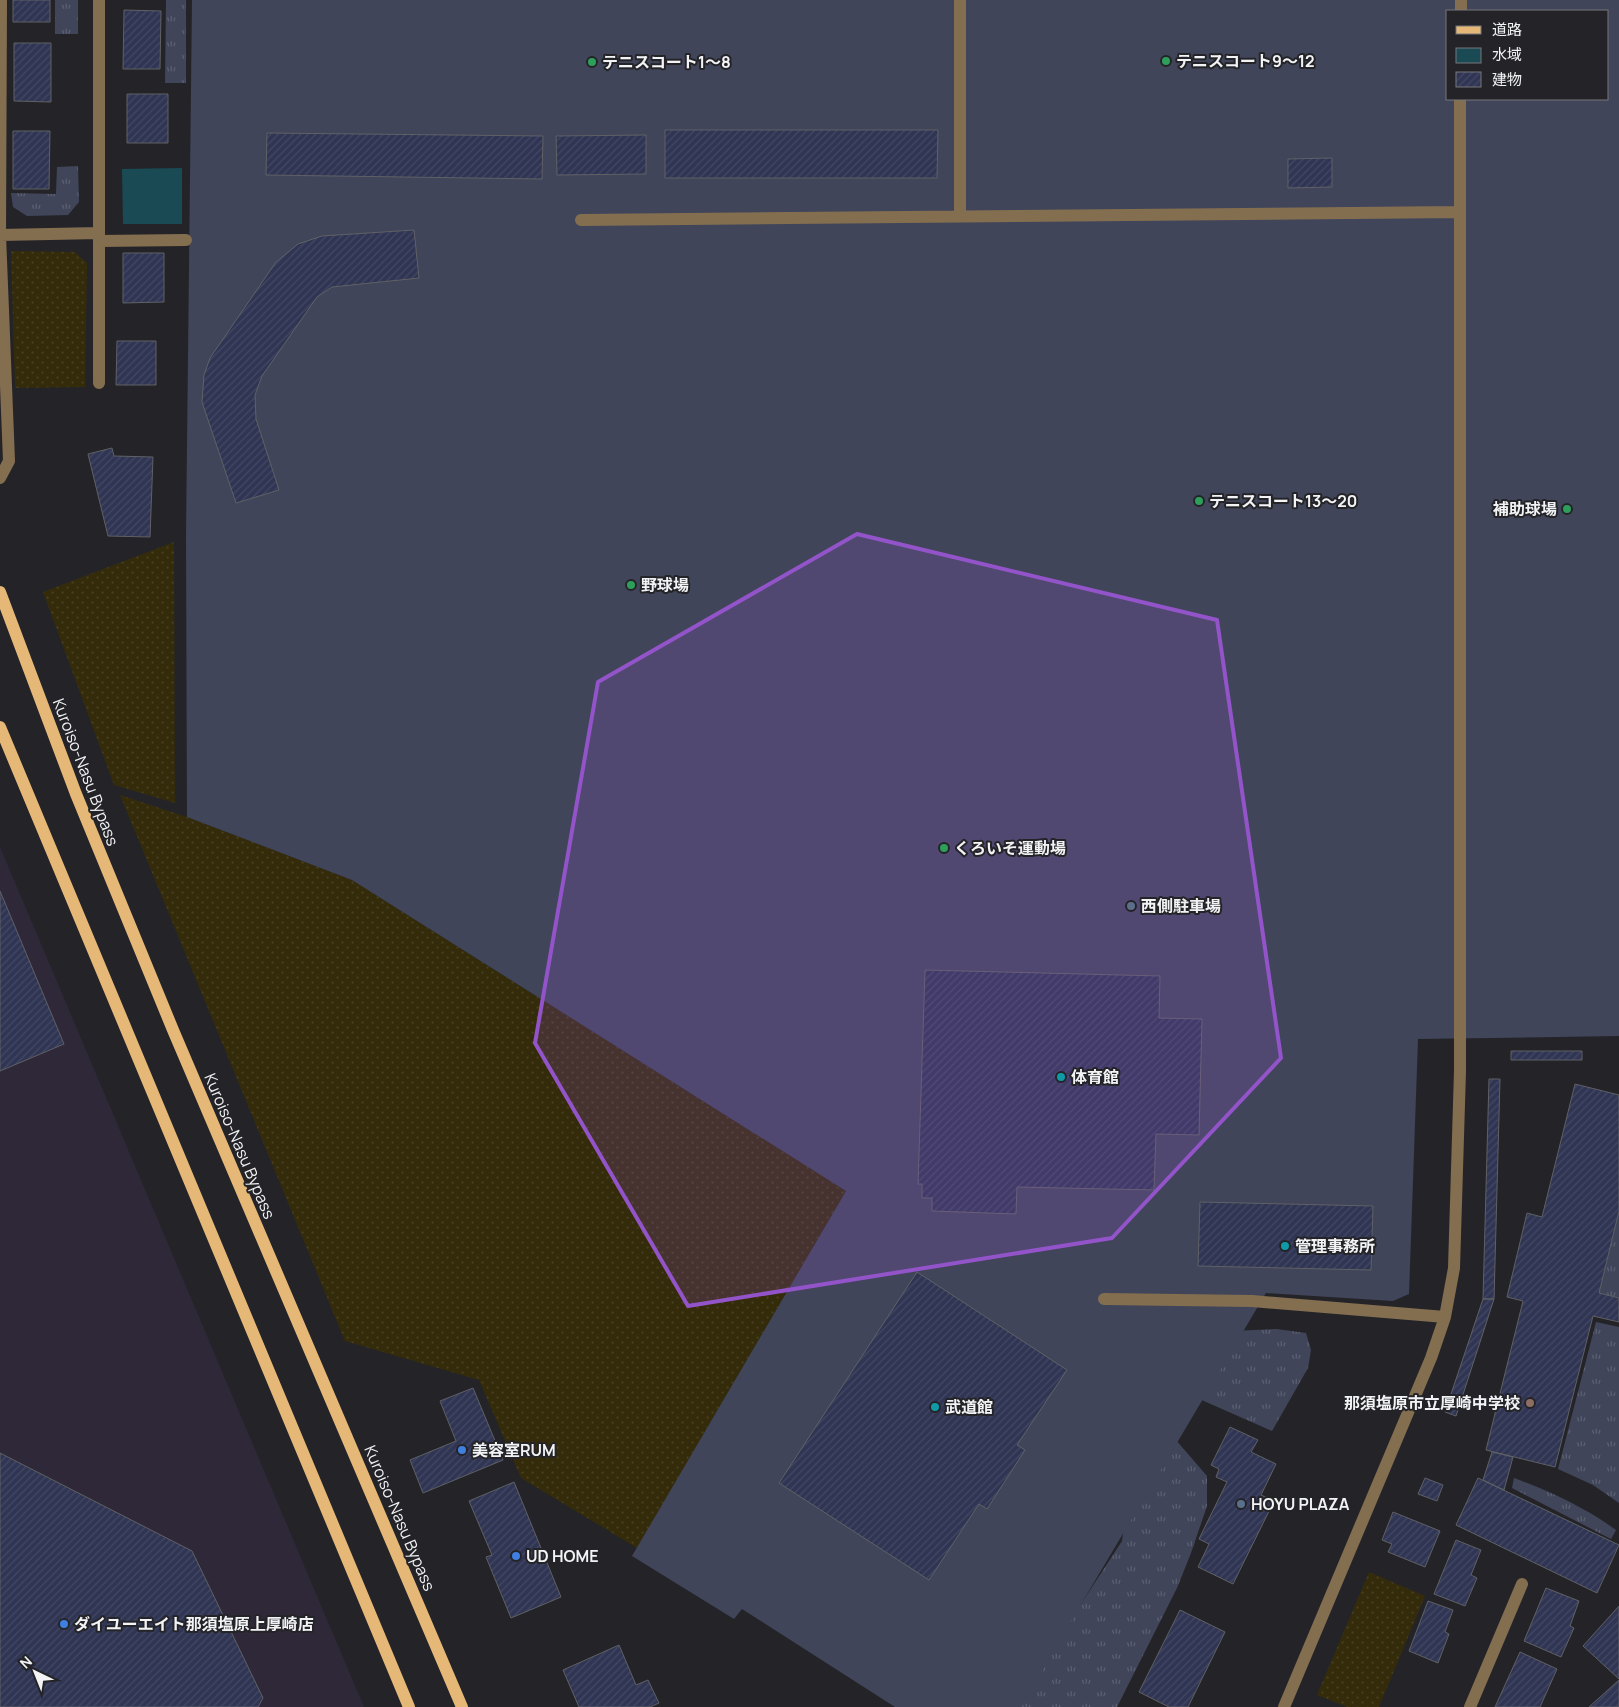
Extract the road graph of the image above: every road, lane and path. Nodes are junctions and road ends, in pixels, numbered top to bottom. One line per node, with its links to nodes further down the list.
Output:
1 (1, 0): 8 (street)
2 (100, 0): 9 (street)
3 (960, 0): 6 (street)
4 (1460, 100): 5 (street)
5 (1459, 212): 6 (street); 16 (street)
6 (960, 216): 7 (street)
7 (581, 220)
8 (0, 235): 9 (street); 12 (street)
9 (99, 237): 10 (street); 11 (street)
10 (186, 240)
11 (99, 383)
12 (0, 478)
13 (0, 592): 19 (main road, Kuroiso-Nasu Bypass)
14 (0, 727): 18 (main road)
15 (1104, 1299): 16 (street)
16 (1445, 1317): 20 (street)
17 (1522, 1584): 21 (street)
18 (409, 1707)
19 (462, 1707)
20 (1284, 1707)
21 (1470, 1707)

